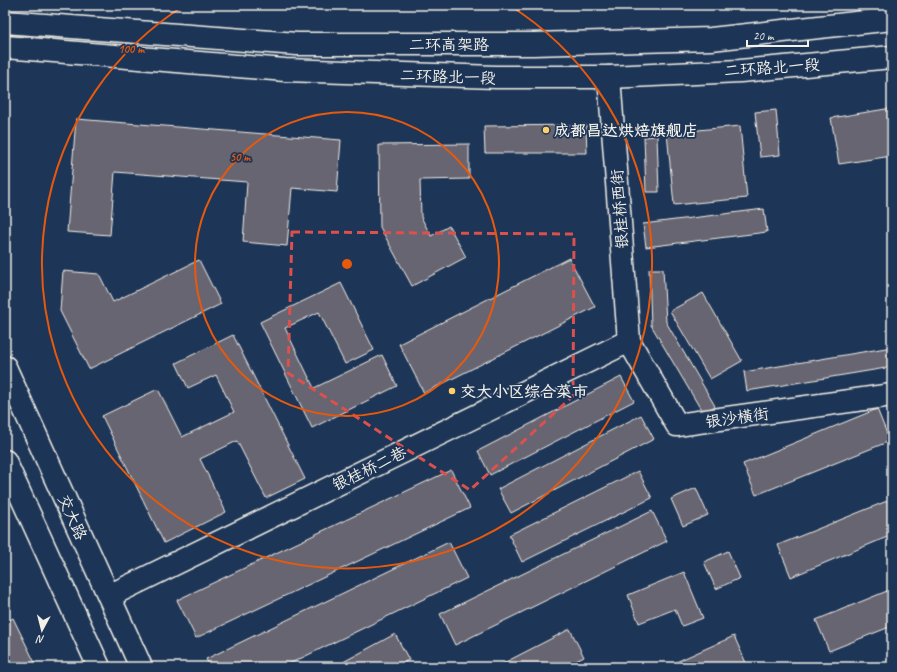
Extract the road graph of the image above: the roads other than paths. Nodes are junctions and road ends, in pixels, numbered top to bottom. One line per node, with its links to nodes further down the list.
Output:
1 (892, 19): 2 (main road, 二环高架路, bridge)
2 (5, 22)
3 (5, 47): 5 (main road, 二环路北一段)
4 (892, 57): 5 (main road, 二环路北一段)
5 (609, 77): 6 (main road, 银桂桥西街)
6 (629, 341): 8 (main road, 银沙横街); 10 (main road, 银桂桥二巷)
7 (5, 367): 10 (main road, 交大路)
8 (892, 395)
9 (5, 461): 11 (main road)
10 (109, 596): 12 (main road, 交大路)
11 (99, 667)
12 (141, 667)

